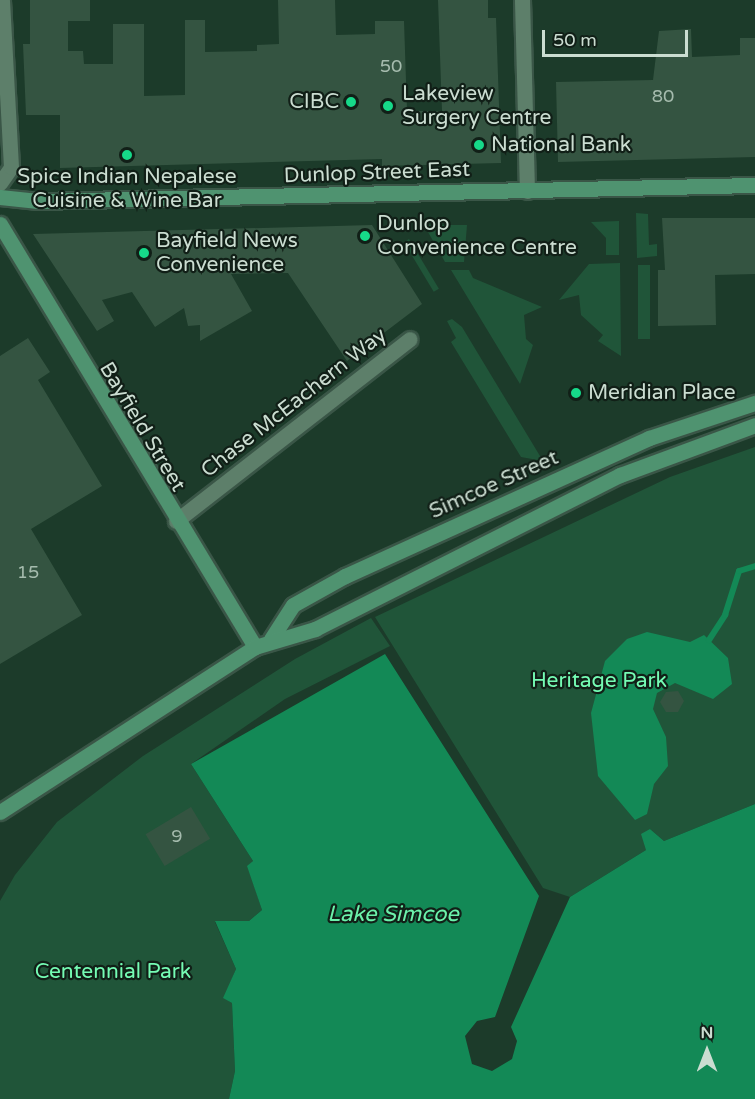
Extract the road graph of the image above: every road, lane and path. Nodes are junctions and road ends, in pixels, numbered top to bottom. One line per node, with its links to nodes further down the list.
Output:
1 (2, 0): 3 (street)
2 (522, 0): 5 (street)
3 (0, 183)
4 (755, 185): 5 (main road, Dunlop Street East)
5 (527, 190): 6 (main road, Dunlop Street East)
6 (0, 197)
7 (0, 224): 11 (main road, Bayfield Street)
8 (410, 339): 11 (street, Chase McEachern Way)
9 (755, 403): 12 (main road, Simcoe Street)
10 (755, 425): 12 (main road, Simcoe Street)
11 (176, 522): 13 (main road, Bayfield Street)
12 (271, 639): 13 (main road, Simcoe Street)
13 (255, 647): 14 (main road, Simcoe Street)
14 (1, 810)

